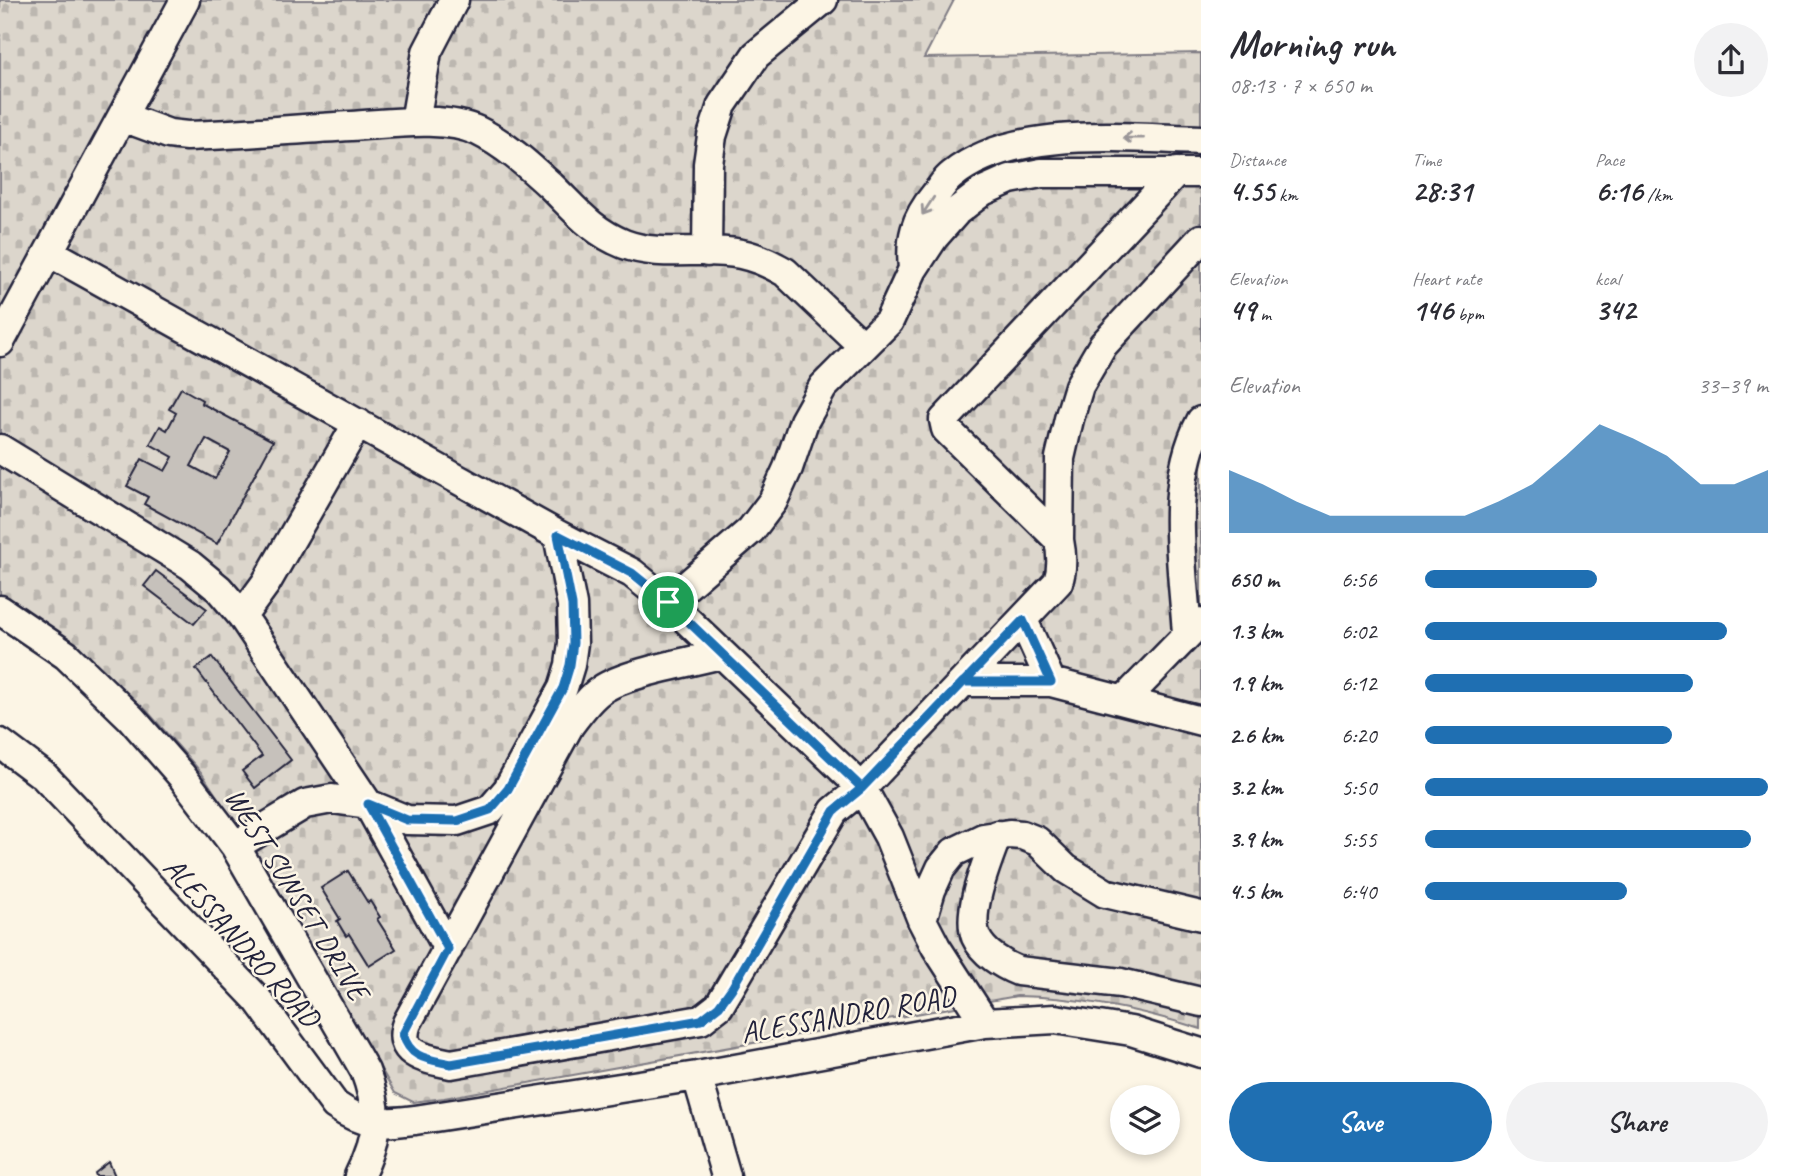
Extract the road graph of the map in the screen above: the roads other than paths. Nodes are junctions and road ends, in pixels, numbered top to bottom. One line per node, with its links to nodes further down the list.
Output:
1 (185, 0): 4 (street)
2 (454, 0): 5 (street)
3 (823, 0): 10 (street)
4 (123, 117): 5 (street); 9 (street)
5 (415, 122): 10 (street)
6 (1201, 140): 11 (street, one-way to 11)
7 (1189, 172): 11 (street); 18 (street)
8 (1201, 239): 18 (street)
9 (49, 252): 12 (street); 15 (street)
10 (707, 252): 13 (street)
11 (913, 269): 13 (street)
12 (0, 342)
13 (863, 346): 19 (street)
14 (1201, 421): 23 (street)
15 (358, 424): 17 (street); 21 (street)
16 (0, 449): 21 (street)
17 (558, 535): 19 (street); 31 (street)
18 (1059, 540): 22 (street)
19 (668, 602): 24 (street)
20 (0, 610): 33 (street, WEST SUNSET DRIVE)
21 (242, 616): 31 (street)
22 (1023, 620): 25 (street); 26 (street)
23 (1194, 628): 27 (street)
24 (721, 654): 30 (street); 36 (street)
25 (963, 682): 26 (street); 30 (street)
26 (1051, 682): 27 (street)
27 (1125, 699): 28 (street)
28 (1201, 721)
29 (0, 743): 41 (street, ALESSANDRO ROAD)
30 (862, 788): 35 (street); 36 (street)
31 (368, 804): 33 (street); 36 (street)
32 (997, 835): 34 (street); 35 (street); 37 (street)
33 (235, 846): 41 (street, WEST SUNSET DRIVE)
34 (1201, 916)
35 (922, 920): 38 (street)
36 (448, 949)
37 (1201, 1002)
38 (985, 1023): 39 (street, ALESSANDRO ROAD); 40 (street, ALESSANDRO ROAD)
39 (1201, 1053)
40 (697, 1076): 41 (street, ALESSANDRO ROAD); 43 (street)
41 (376, 1124): 42 (street, WEST SUNSET DRIVE)
42 (359, 1176)
43 (726, 1176)

